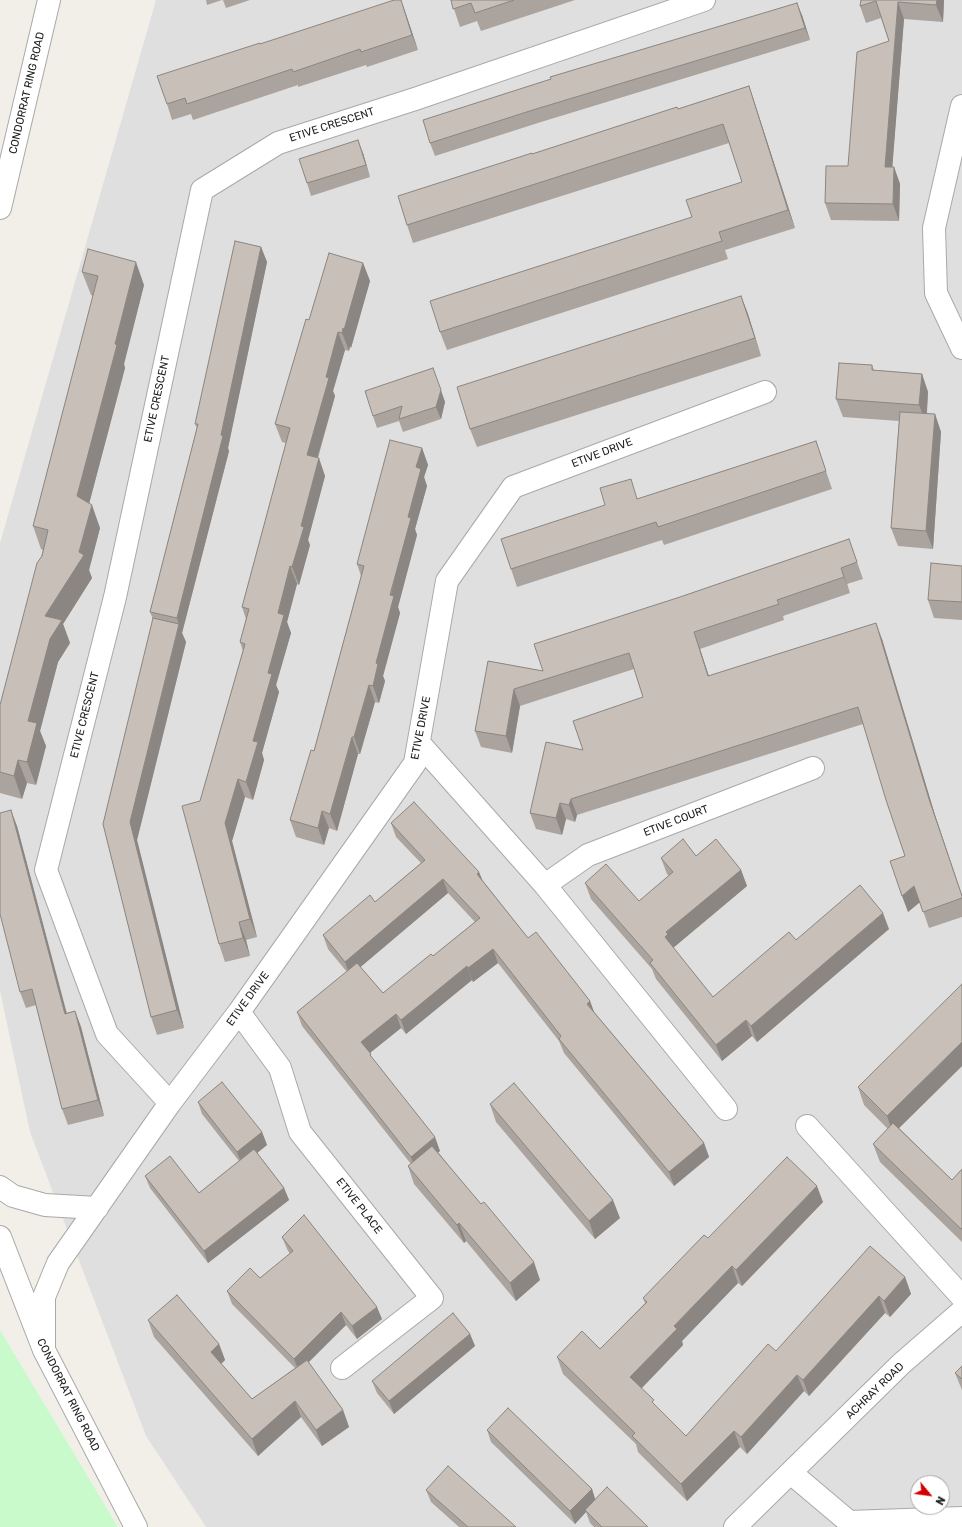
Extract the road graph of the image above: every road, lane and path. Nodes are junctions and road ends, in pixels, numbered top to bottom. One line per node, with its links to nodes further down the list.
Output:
1 (49, 0): 4 (street, CONDORRAT RING ROAD)
2 (704, 0): 11 (street, ETIVE CRESCENT)
3 (962, 106): 5 (street)
4 (0, 208)
5 (962, 348)
6 (766, 392): 7 (street, ETIVE DRIVE)
7 (419, 743): 9 (street); 10 (street, ETIVE DRIVE)
8 (813, 768): 9 (street, ETIVE COURT)
9 (545, 885): 12 (street)
10 (239, 1012): 11 (street, ETIVE DRIVE); 20 (street, ETIVE PLACE)
11 (170, 1103): 15 (street, ETIVE DRIVE)
12 (726, 1109)
13 (807, 1126): 17 (street)
14 (0, 1186): 15 (street)
15 (97, 1208): 19 (street, ETIVE DRIVE)
16 (0, 1237): 19 (street, CONDORRAT RING ROAD)
17 (962, 1297)
18 (962, 1311): 21 (street, ACHRAY ROAD)
19 (44, 1350): 23 (street, CONDORRAT RING ROAD)
20 (342, 1368)
21 (791, 1473): 22 (street); 24 (street, ACHRAY ROAD)
22 (962, 1518)
23 (136, 1527)
24 (735, 1527)

